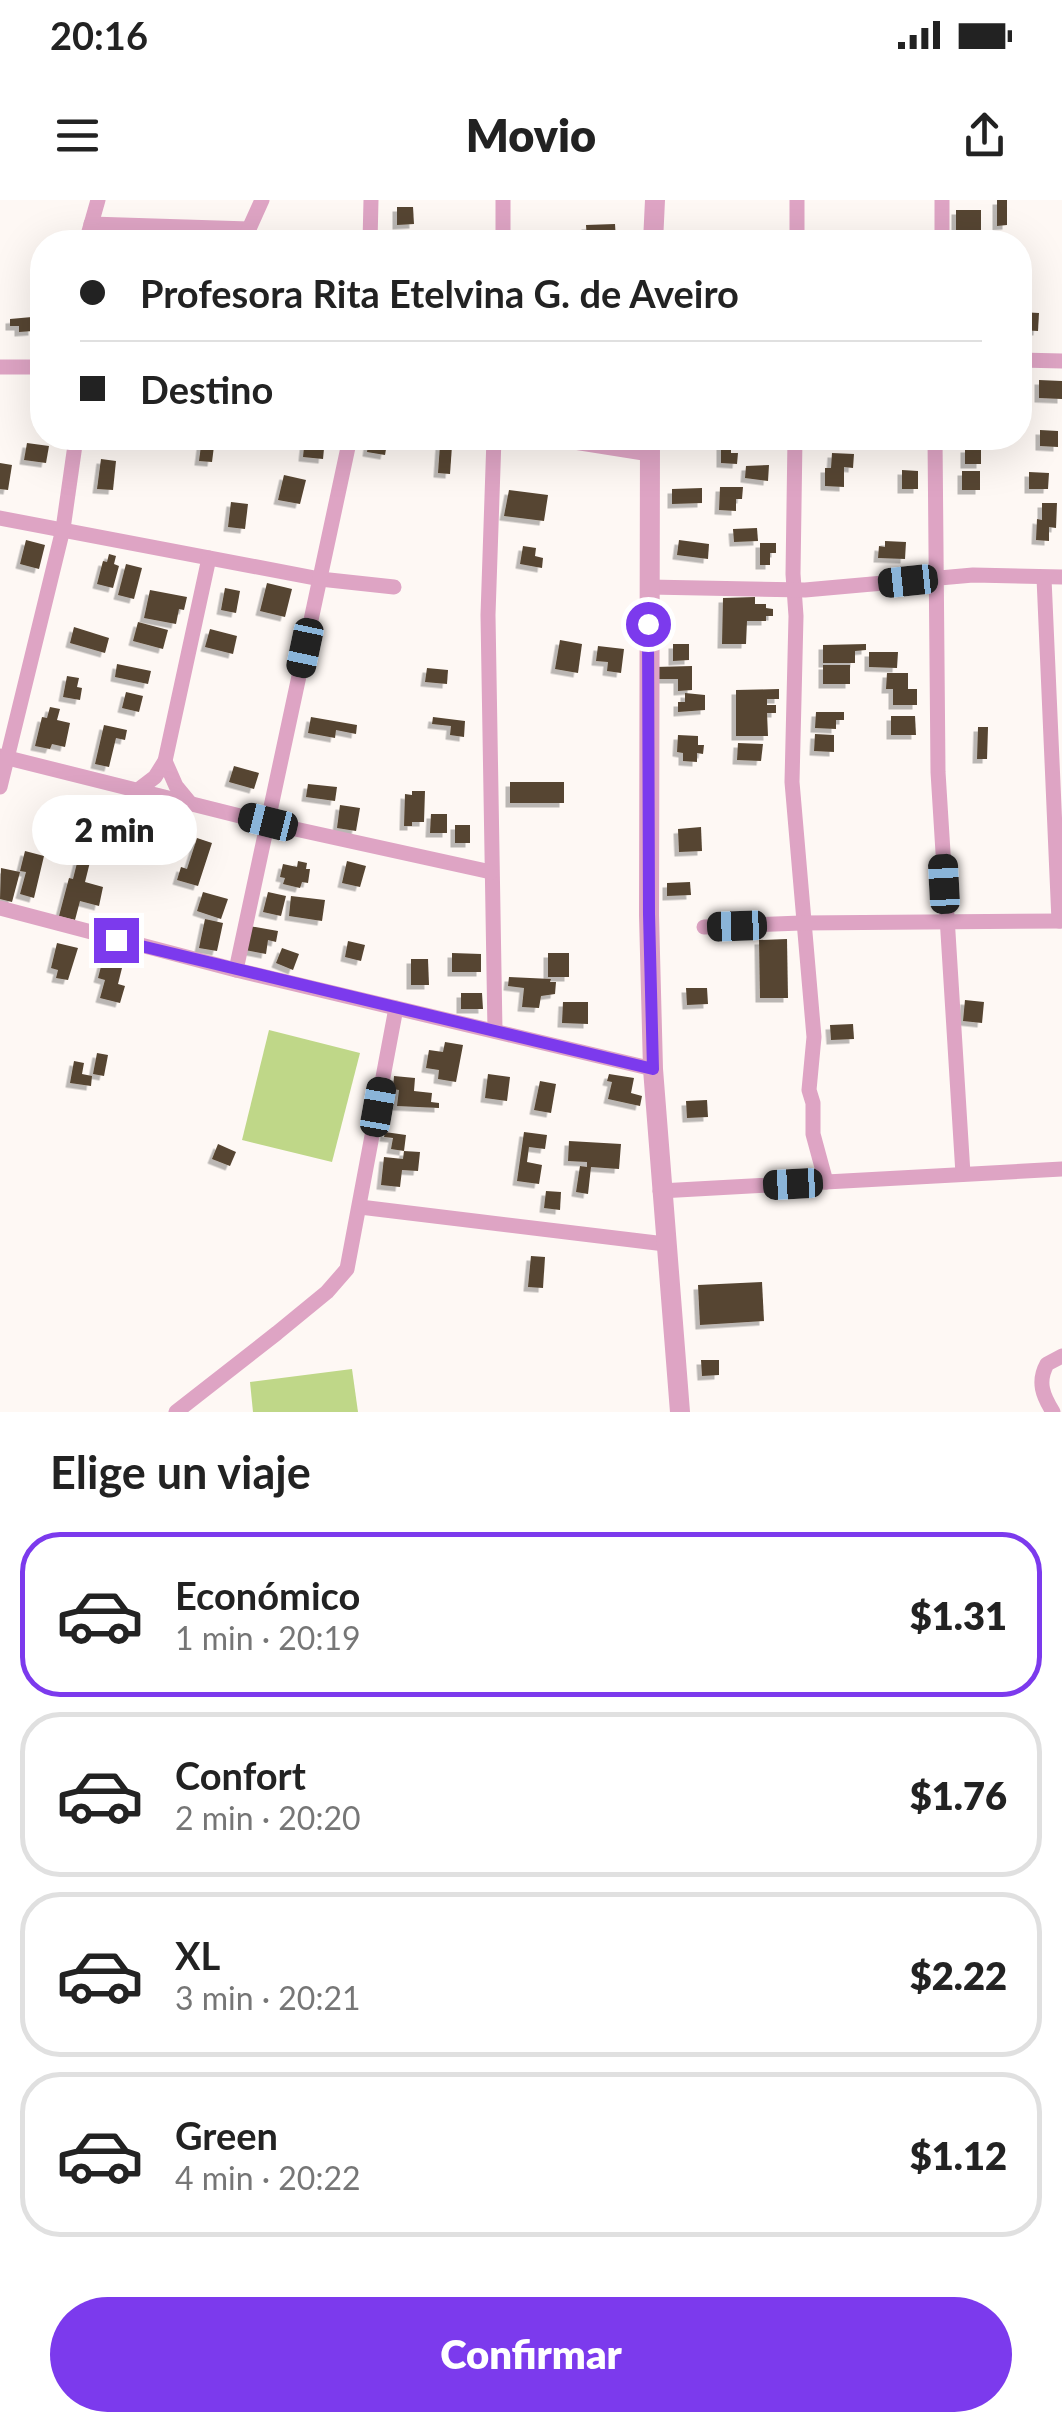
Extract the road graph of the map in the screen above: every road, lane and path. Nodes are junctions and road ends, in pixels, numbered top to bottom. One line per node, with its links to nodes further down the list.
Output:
1 (98, 200): 8 (street)
2 (262, 200): 11 (street)
3 (371, 200): 12 (street)
4 (503, 200): 13 (street)
5 (655, 200): 14 (street)
6 (797, 200): 15 (street)
7 (942, 200): 16 (street)
8 (91, 224): 9 (street); 10 (street)
9 (89, 230)
10 (168, 230)
11 (249, 230)
12 (370, 230)
13 (503, 230)
14 (654, 230)
15 (797, 230)
16 (942, 230)
17 (1032, 360): 18 (street)
18 (1062, 361)
19 (0, 367): 20 (street)
20 (30, 367)
21 (74, 450): 28 (street)
22 (347, 450): 31 (street)
23 (494, 450): 43 (street)
24 (650, 450): 35 (street)
25 (795, 450): 36 (street)
26 (935, 450): 32 (street)
27 (0, 518): 28 (street)
28 (62, 528): 29 (street); 37 (street)
29 (209, 558): 31 (street); 38 (street)
30 (1062, 577): 33 (street)
31 (320, 578): 34 (street); 42 (street)
32 (938, 578): 33 (street); 36 (street); 46 (street)
33 (1044, 578): 45 (street)
34 (394, 587)
35 (648, 587): 36 (street); 52 (street)
36 (794, 588): 47 (street)
37 (3, 757): 39 (street); 40 (street)
38 (165, 762): 40 (street); 41 (street)
39 (0, 787)
40 (138, 790): 41 (street)
41 (190, 803): 42 (street)
42 (268, 822): 43 (street); 49 (street)
43 (490, 872): 51 (street)
44 (0, 908): 49 (street)
45 (1060, 921): 46 (street)
46 (946, 922): 47 (street); 54 (street)
47 (802, 923): 48 (street); 55 (street)
48 (704, 927)
49 (236, 970): 50 (street)
50 (396, 1008): 51 (street); 57 (street)
51 (495, 1031): 52 (street)
52 (653, 1069): 56 (street)
53 (1062, 1169): 54 (street)
54 (963, 1174): 55 (street)
55 (826, 1182): 56 (street)
56 (660, 1191): 58 (street)
57 (360, 1207): 58 (street); 60 (street)
58 (664, 1244): 61 (street)
59 (1062, 1356): 62 (street)
60 (176, 1412)
61 (680, 1412)
62 (1053, 1412)

